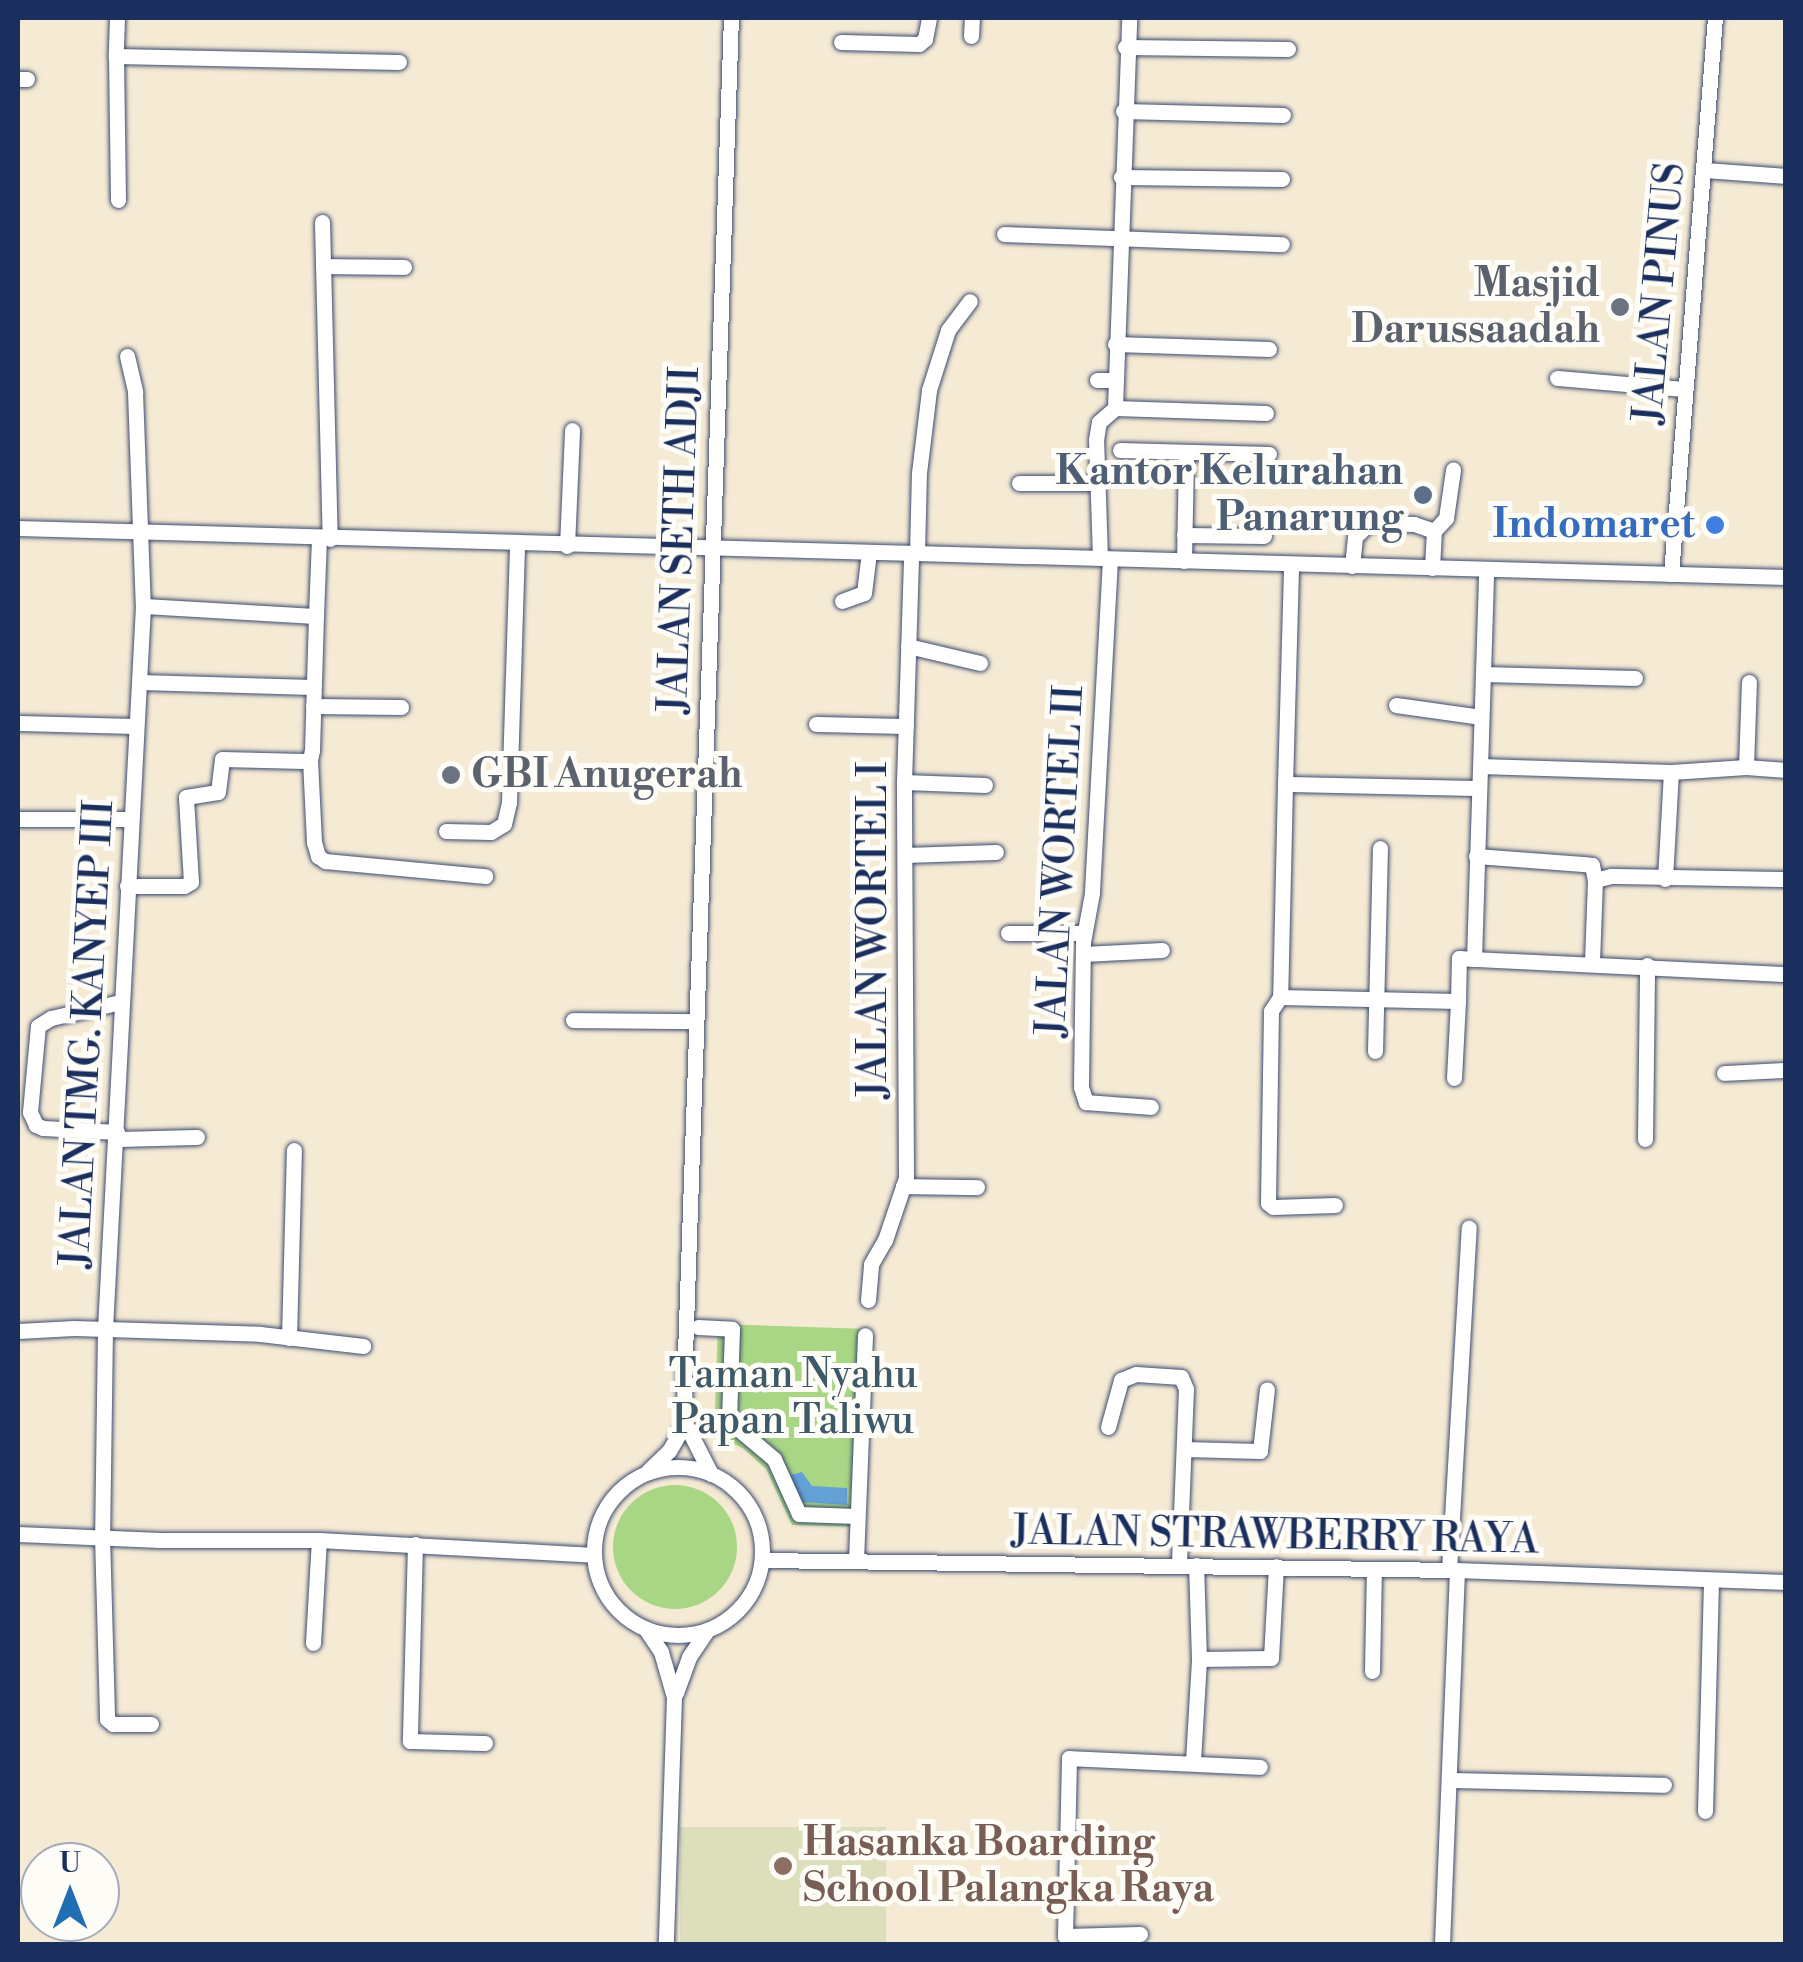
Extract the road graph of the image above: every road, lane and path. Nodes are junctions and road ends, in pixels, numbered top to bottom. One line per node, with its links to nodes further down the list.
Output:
1 (117, 18): 11 (street)
2 (730, 18): 51 (street, JALAN SETH ADJI)
3 (929, 18): 8 (street)
4 (972, 18): 7 (street)
5 (1128, 18): 9 (street, JALAN WORTEL II)
6 (1715, 18): 15 (street, JALAN PINUS)
7 (971, 36)
8 (841, 42)
9 (1124, 47): 10 (street); 13 (street, JALAN WORTEL II)
10 (1288, 49)
11 (116, 56): 12 (street); 19 (street)
12 (400, 62)
13 (1123, 112): 14 (street); 17 (street, JALAN WORTEL II)
14 (1283, 115)
15 (1706, 170): 16 (street); 33 (street, JALAN PINUS)
16 (1786, 176)
17 (1121, 177): 18 (street); 22 (street, JALAN WORTEL II)
18 (1282, 179)
19 (118, 200)
20 (322, 222): 24 (street)
21 (1004, 234): 22 (street)
22 (1121, 240): 23 (street); 27 (street, JALAN WORTEL II)
23 (1282, 244)
24 (323, 266): 25 (street); 48 (street)
25 (404, 266)
26 (970, 301): 53 (street, JALAN WORTEL I)
27 (1115, 344): 28 (street); 32 (street, JALAN WORTEL II)
28 (1270, 349)
29 (128, 356): 45 (street, JALAN TMG. KANYEP III)
30 (1558, 378): 33 (street)
31 (1097, 380): 32 (street)
32 (1116, 380): 34 (street, JALAN WORTEL II)
33 (1682, 388): 60 (street, JALAN PINUS)
34 (1115, 408): 35 (street); 42 (street, JALAN WORTEL II)
35 (1266, 413)
36 (572, 430): 50 (street)
37 (1120, 450): 38 (street)
38 (1186, 452): 39 (street); 46 (street)
39 (1269, 454)
40 (1453, 470): 44 (street)
41 (1018, 483): 42 (street)
42 (1097, 483): 54 (street, JALAN WORTEL II)
43 (18, 528): 45 (street)
44 (1434, 531): 57 (street); 58 (street)
45 (141, 535): 48 (street); 63 (street, JALAN TMG. KANYEP III)
46 (1184, 535): 47 (street); 55 (street)
47 (1264, 536)
48 (324, 539): 49 (street); 64 (street)
49 (517, 544): 50 (street); 91 (street)
50 (567, 546): 51 (street)
51 (712, 550): 52 (street); 114 (street, JALAN SETH ADJI)
52 (870, 552): 53 (street); 62 (street)
53 (914, 553): 54 (street); 65 (street, JALAN WORTEL I)
54 (1105, 558): 55 (street); 102 (street, JALAN WORTEL II)
55 (1184, 561): 56 (street)
56 (1291, 564): 57 (street); 86 (street)
57 (1352, 566): 58 (street)
58 (1432, 568): 59 (street)
59 (1486, 569): 60 (street); 67 (street)
60 (1671, 574): 61 (street)
61 (1786, 577)
62 (842, 601)
63 (143, 606): 64 (street); 69 (street, JALAN TMG. KANYEP III)
64 (316, 616): 71 (street)
65 (908, 646): 66 (street); 79 (street, JALAN WORTEL I)
66 (980, 663)
67 (1483, 674): 68 (street); 75 (street)
68 (1635, 678)
69 (140, 682): 71 (street); 78 (street, JALAN TMG. KANYEP III)
70 (1749, 682): 82 (street)
71 (312, 687): 73 (street)
72 (1396, 705): 75 (street)
73 (313, 706): 74 (street); 80 (street)
74 (401, 708)
75 (1482, 716): 81 (street)
76 (18, 724): 78 (street)
77 (816, 724): 79 (street)
78 (136, 726): 90 (street, JALAN TMG. KANYEP III)
79 (906, 726): 85 (street, JALAN WORTEL I)
80 (310, 760): 96 (street); 100 (street)
81 (1480, 766): 84 (street); 88 (street)
82 (1746, 767): 83 (street); 84 (street)
83 (1786, 770)
84 (1671, 772): 99 (street)
85 (904, 782): 87 (street); 94 (street, JALAN WORTEL I)
86 (1285, 784): 88 (street); 109 (street)
87 (985, 785)
88 (1479, 788): 95 (street)
89 (18, 818): 90 (street)
90 (130, 819): 100 (street, JALAN TMG. KANYEP III)
91 (446, 831)
92 (1380, 848): 110 (street)
93 (996, 852): 94 (street)
94 (905, 855): 124 (street, JALAN WORTEL I)
95 (1476, 856): 98 (street); 105 (street)
96 (485, 876)
97 (1786, 879): 99 (street)
98 (1595, 880): 99 (street); 106 (street)
99 (1665, 880)
100 (127, 886): 112 (street, JALAN TMG. KANYEP III)
101 (1008, 933): 102 (street)
102 (1084, 933): 104 (street, JALAN WORTEL II)
103 (1162, 950): 104 (street)
104 (1083, 954): 119 (street, JALAN WORTEL II)
105 (1474, 959): 106 (street); 111 (street)
106 (1592, 962): 107 (street)
107 (1647, 965): 108 (street); 122 (street)
108 (1786, 974)
109 (1280, 996): 110 (street); 126 (street)
110 (1375, 999): 111 (street); 115 (street)
111 (1458, 1000): 118 (street)
112 (122, 1002): 120 (street, JALAN TMG. KANYEP III); 120 (street)
113 (574, 1020): 114 (street)
114 (696, 1021): 136 (street, JALAN SETH ADJI)
115 (1375, 1050)
116 (1786, 1070): 117 (street)
117 (1724, 1073)
118 (1454, 1078)
119 (1151, 1107)
120 (117, 1135): 121 (street); 130 (street, JALAN TMG. KANYEP III)
121 (197, 1136)
122 (1645, 1139)
123 (294, 1150): 133 (street)
124 (903, 1186): 125 (street); 128 (street, JALAN WORTEL I)
125 (977, 1187)
126 (1335, 1205)
127 (1470, 1228): 152 (street)
128 (868, 1300)
129 (698, 1327): 141 (street)
130 (105, 1329): 131 (street); 133 (street); 143 (street, JALAN TMG. KANYEP III)
131 (18, 1331)
132 (865, 1334): 141 (street)
133 (289, 1338): 134 (street)
134 (363, 1346)
135 (1267, 1389): 138 (street)
136 (685, 1424): 139 (street); 140 (street)
137 (1108, 1427): 138 (street)
138 (1184, 1449): 149 (street)
139 (644, 1474): 140 (street); 146 (street)
140 (712, 1474): 147 (street)
141 (858, 1516): 148 (street)
142 (18, 1534): 143 (street)
143 (102, 1536): 144 (street); 161 (street, JALAN TMG. KANYEP III)
144 (318, 1540): 145 (street); 157 (street)
145 (415, 1544): 146 (street); 162 (street)
146 (594, 1555): 155 (street)
147 (763, 1560): 148 (street, JALAN STRAWBERRY RAYA); 156 (street)
148 (856, 1560): 149 (street, JALAN STRAWBERRY RAYA)
149 (1188, 1565): 150 (street, JALAN STRAWBERRY RAYA); 158 (street)
150 (1276, 1566): 151 (street, JALAN STRAWBERRY RAYA); 158 (street)
151 (1374, 1569): 152 (street, JALAN STRAWBERRY RAYA); 159 (street)
152 (1453, 1570): 153 (street, JALAN STRAWBERRY RAYA); 165 (street)
153 (1711, 1580): 154 (street, JALAN STRAWBERRY RAYA); 167 (street)
154 (1786, 1582)
155 (644, 1628): 156 (street); 160 (street)
156 (707, 1630): 160 (street)
157 (313, 1643)
158 (1199, 1659): 163 (street)
159 (1372, 1671)
160 (674, 1697): 169 (street)
161 (150, 1724)
162 (486, 1742)
163 (1193, 1761): 164 (street); 168 (street)
164 (1260, 1767)
165 (1449, 1780): 166 (street); 170 (street)
166 (1664, 1785)
167 (1705, 1811)
168 (1140, 1934)
169 (666, 1944)
170 (1442, 1944)

